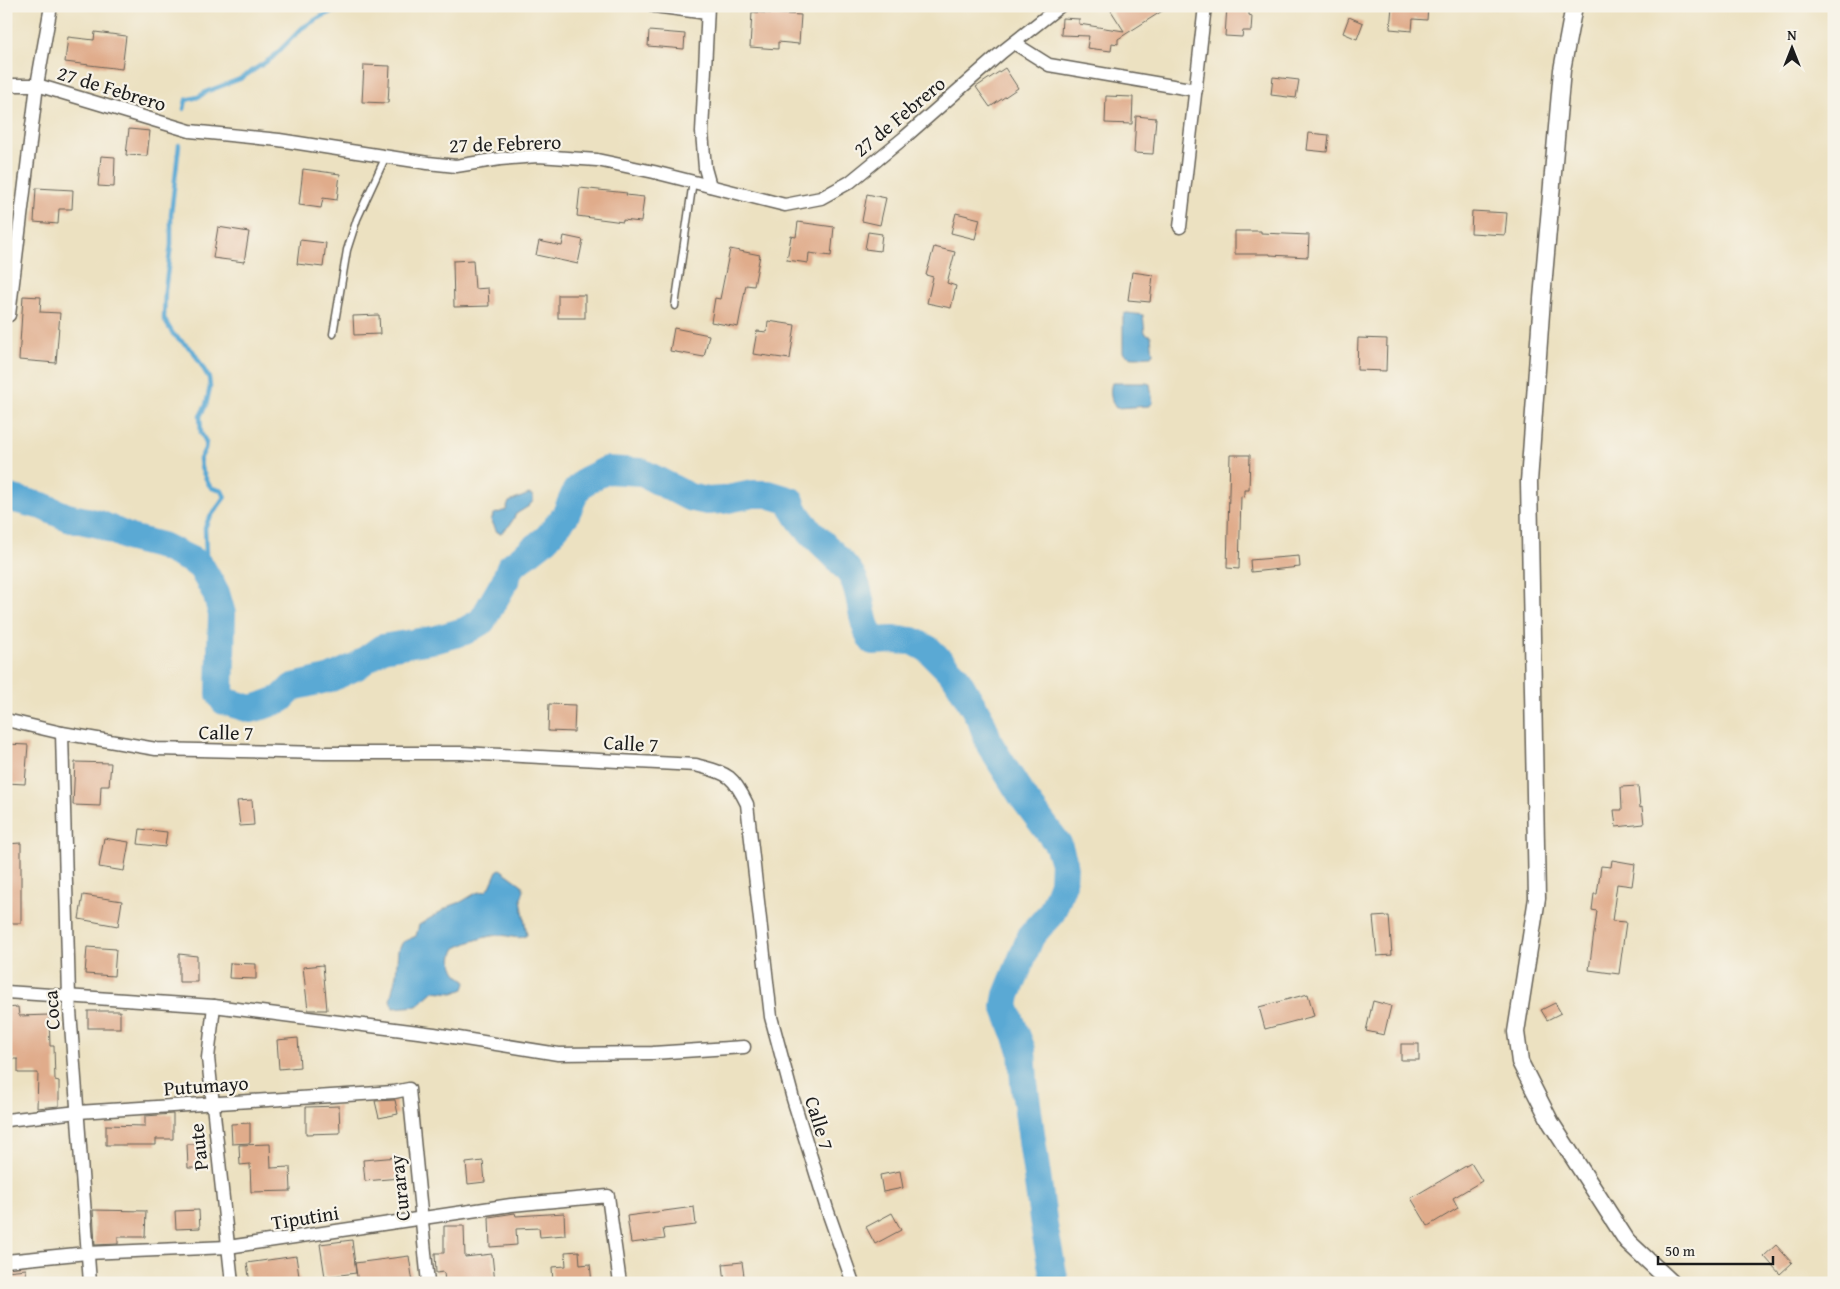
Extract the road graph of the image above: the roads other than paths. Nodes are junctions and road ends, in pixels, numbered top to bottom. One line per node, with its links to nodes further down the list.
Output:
1 (51, 6): 9 (street)
2 (654, 6): 6 (street)
3 (1060, 6): 7 (street, 27 de Febrero)
4 (1205, 6): 10 (street)
5 (1574, 6): 37 (street)
6 (708, 10): 13 (street)
7 (1014, 42): 10 (street); 13 (street, 27 de Febrero)
8 (6, 85): 9 (street, 27 de Febrero)
9 (37, 85): 11 (street, 27 de Febrero); 16 (street)
10 (1196, 90): 14 (street)
11 (386, 156): 12 (street, 27 de Febrero); 17 (lane)
12 (693, 181): 13 (street, 27 de Febrero); 15 (lane)
13 (710, 186)
14 (1180, 227)
15 (675, 306)
16 (10, 315)
17 (333, 334)
18 (6, 720): 19 (street, Calle 7)
19 (62, 733): 21 (street, Coca); 36 (street, Calle 7)
20 (6, 992): 21 (street)
21 (69, 997): 22 (street); 26 (street, Coca)
22 (214, 1006): 23 (street); 25 (street, Paute)
23 (744, 1047)
24 (409, 1089): 25 (street, Putumayo); 28 (street, Curaray)
25 (212, 1104): 26 (street, Putumayo); 29 (street, Paute)
26 (78, 1112): 27 (street, Putumayo); 30 (street, Coca)
27 (6, 1120)
28 (421, 1218): 29 (street, Tiputini); 34 (street, Curaray); 35 (street, Tiputini)
29 (228, 1247): 30 (street, Tiputini); 33 (street, Paute)
30 (87, 1253): 31 (street, Tiputini); 32 (street, Coca)
31 (6, 1261)
32 (90, 1283)
33 (232, 1283)
34 (428, 1283)
35 (620, 1283)
36 (853, 1283)
37 (1672, 1283)

